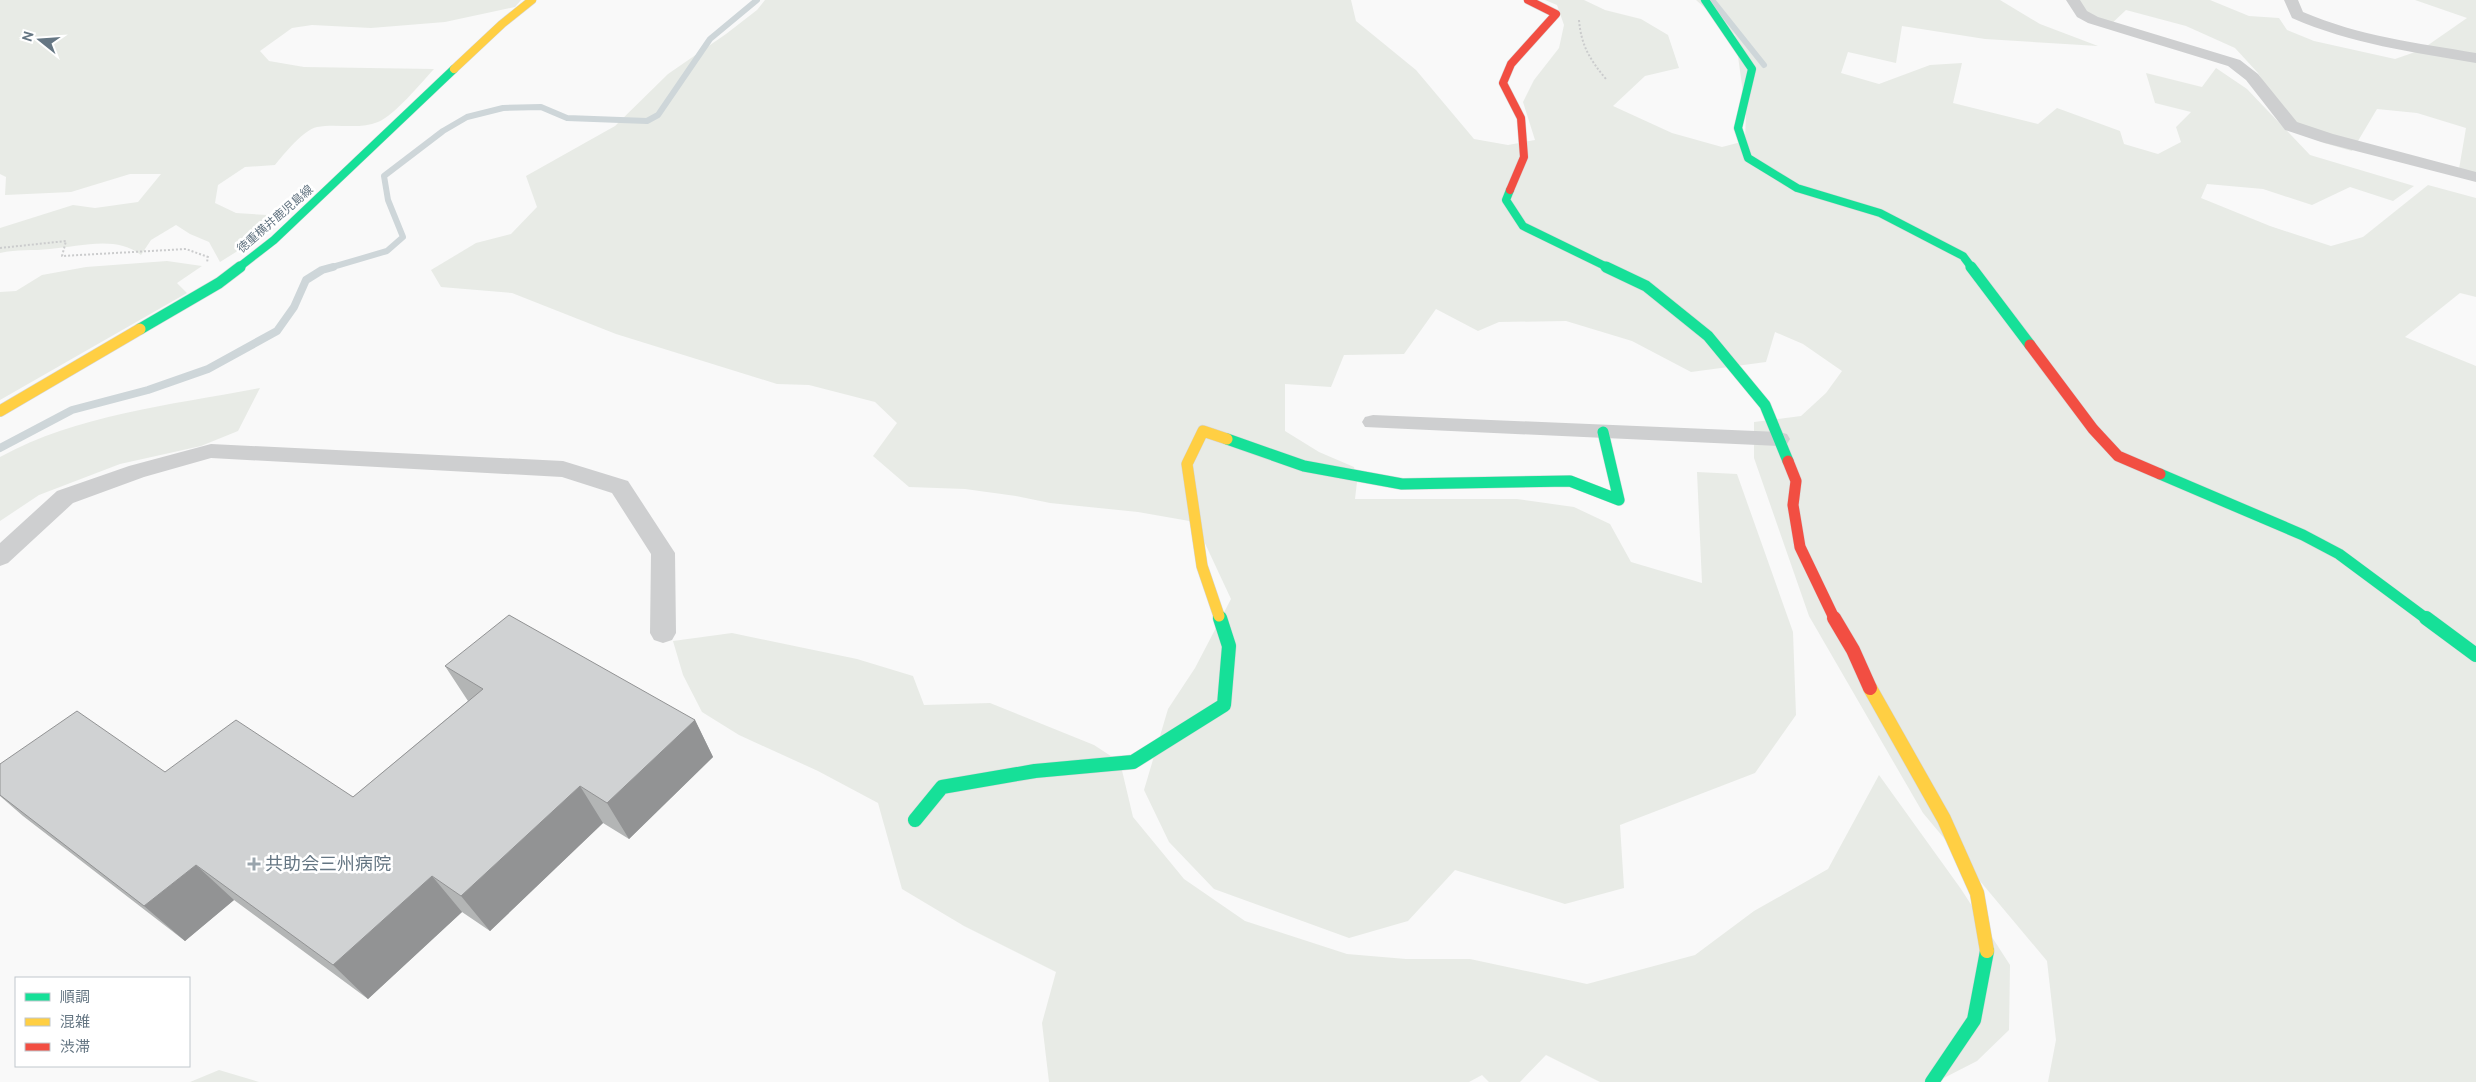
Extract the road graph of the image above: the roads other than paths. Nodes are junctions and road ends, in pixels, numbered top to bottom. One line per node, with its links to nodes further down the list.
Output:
1 (532, 0): 8 (street, 徳重横井鹿児島線)
2 (1528, 0): 11 (street)
3 (1705, 0): 14 (street)
4 (2073, 0): 7 (street)
5 (2291, 0): 6 (street)
6 (2476, 58)
7 (2476, 177)
8 (0, 411)
9 (1373, 422): 10 (street)
10 (1603, 432): 11 (street); 15 (street)
11 (1779, 439): 16 (street)
12 (0, 557): 13 (street)
13 (663, 633)
14 (2476, 655)
15 (915, 820)
16 (1932, 1082)

